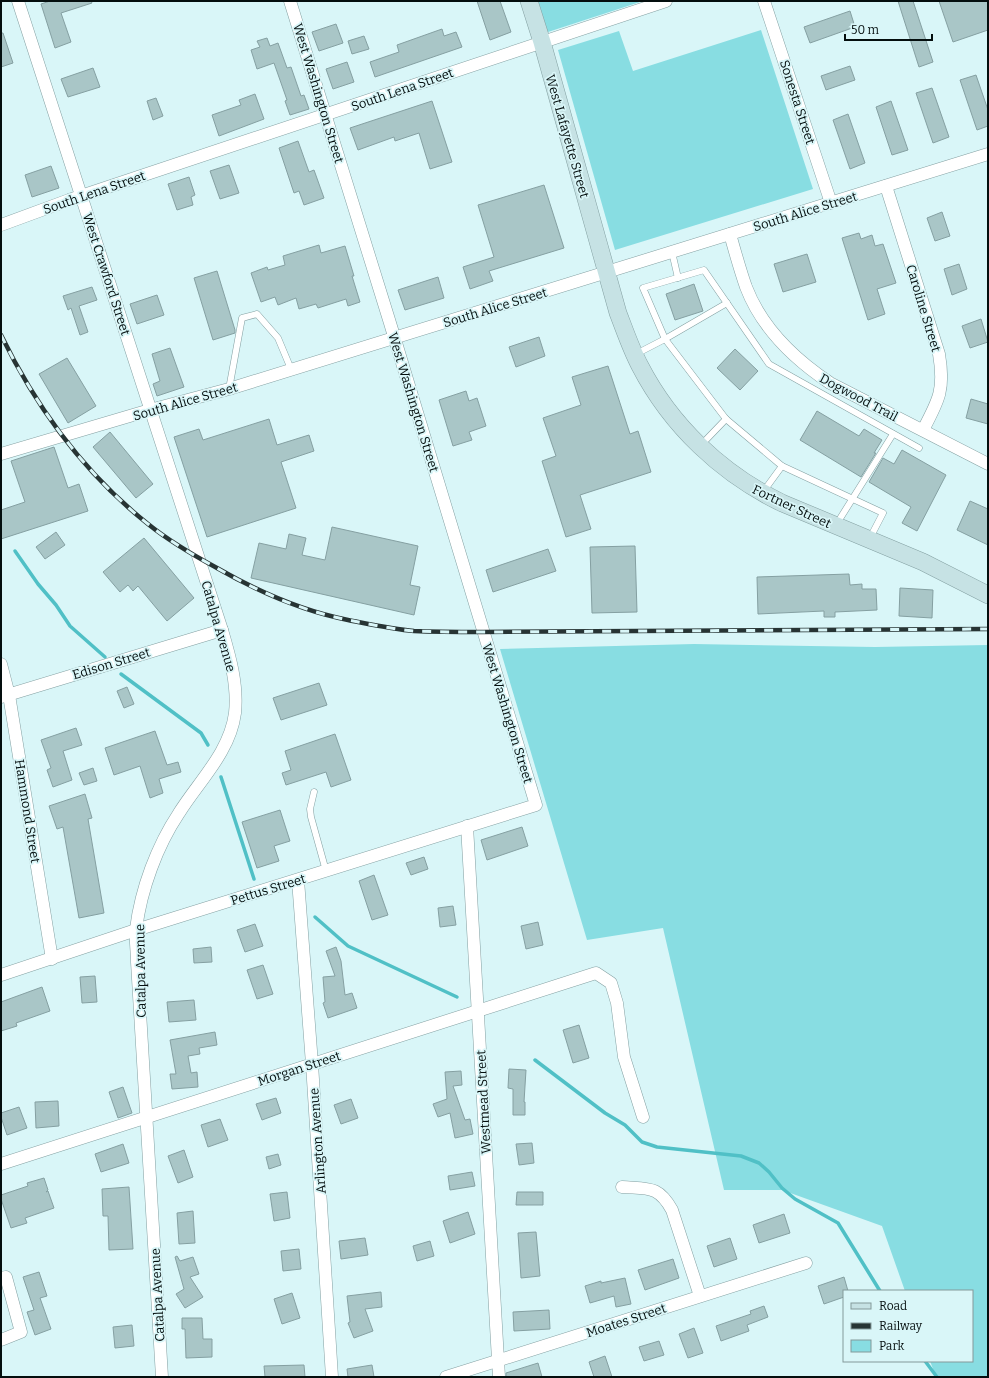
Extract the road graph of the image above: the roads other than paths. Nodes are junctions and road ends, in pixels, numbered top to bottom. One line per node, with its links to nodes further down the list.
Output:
1 (18, 1): 10 (street, West Crawford Street)
2 (290, 1): 7 (street, West Washington Street)
3 (529, 1): 6 (street, West Lafayette Street)
4 (666, 1): 6 (street, South Lena Street)
5 (764, 1): 11 (street, Sonesta Street)
6 (542, 42): 7 (street, South Lena Street); 15 (street, West Lafayette Street)
7 (326, 115): 10 (street, South Lena Street); 18 (street, West Washington Street)
8 (988, 154): 9 (street, South Alice Street)
9 (886, 186): 11 (street, South Alice Street); 25 (street, Caroline Street)
10 (82, 196): 12 (street, South Lena Street); 23 (street, West Crawford Street)
11 (831, 203): 13 (street, South Alice Street)
12 (1, 225)
13 (730, 234): 14 (street, South Alice Street); 25 (street, Dogwood Trail)
14 (672, 252): 15 (street, South Alice Street); 16 (lane)
15 (606, 272): 18 (street, South Alice Street); 20 (street, Fortner Street)
16 (678, 278): 17 (lane); 19 (lane)
17 (727, 303): 19 (lane); 26 (lane)
18 (394, 338): 21 (street, South Alice Street); 41 (street, West Washington Street)
19 (665, 339): 20 (lane); 24 (lane)
20 (634, 355): 27 (street, Fortner Street)
21 (291, 369): 22 (street, South Alice Street); 22 (lane)
22 (230, 388): 23 (street, South Alice Street)
23 (150, 410): 29 (street, South Alice Street); 37 (street, Catalpa Avenue)
24 (726, 419): 27 (lane); 31 (lane)
25 (923, 430): 30 (street, Dogwood Trail)
26 (893, 434): 28 (lane); 33 (lane)
27 (700, 446): 32 (street, Fortner Street)
28 (919, 448)
29 (1, 454)
30 (988, 464)
31 (782, 466): 32 (lane); 33 (lane)
32 (762, 493): 34 (street, Fortner Street)
33 (852, 499): 34 (lane); 35 (lane)
34 (836, 526): 35 (street, Fortner Street)
35 (869, 540): 36 (street, Fortner Street)
36 (988, 594)
37 (222, 630): 39 (street, Edison Street); 45 (street, Catalpa Avenue)
38 (1, 664): 39 (street, Hammond Street)
39 (5, 696): 46 (street, Hammond Street)
40 (314, 792): 43 (lane)
41 (536, 805): 42 (street, Pettus Street)
42 (467, 826): 43 (street, Pettus Street); 48 (street, Westmead Street)
43 (326, 870): 44 (street, Pettus Street)
44 (298, 880): 45 (street, Pettus Street); 49 (street, Arlington Avenue)
45 (136, 930): 46 (street, Pettus Street); 51 (street, Catalpa Avenue)
46 (52, 959): 47 (street, Pettus Street)
47 (1, 975)
48 (478, 1011): 49 (street, Morgan Street); 50 (street, Morgan Street); 58 (street, Westmead Street)
49 (312, 1064): 51 (street, Morgan Street); 60 (street, Arlington Avenue)
50 (643, 1117)
51 (146, 1118): 52 (street, Morgan Street); 59 (street, Catalpa Avenue)
52 (1, 1164)
53 (622, 1187): 56 (street)
54 (806, 1263): 56 (street, Moates Street)
55 (1, 1278): 57 (street)
56 (700, 1296): 58 (street, Moates Street)
57 (1, 1340)
58 (498, 1360): 61 (street, Moates Street); 62 (street, Westmead Street)
59 (162, 1377)
60 (332, 1377)
61 (446, 1377)
62 (499, 1377)

